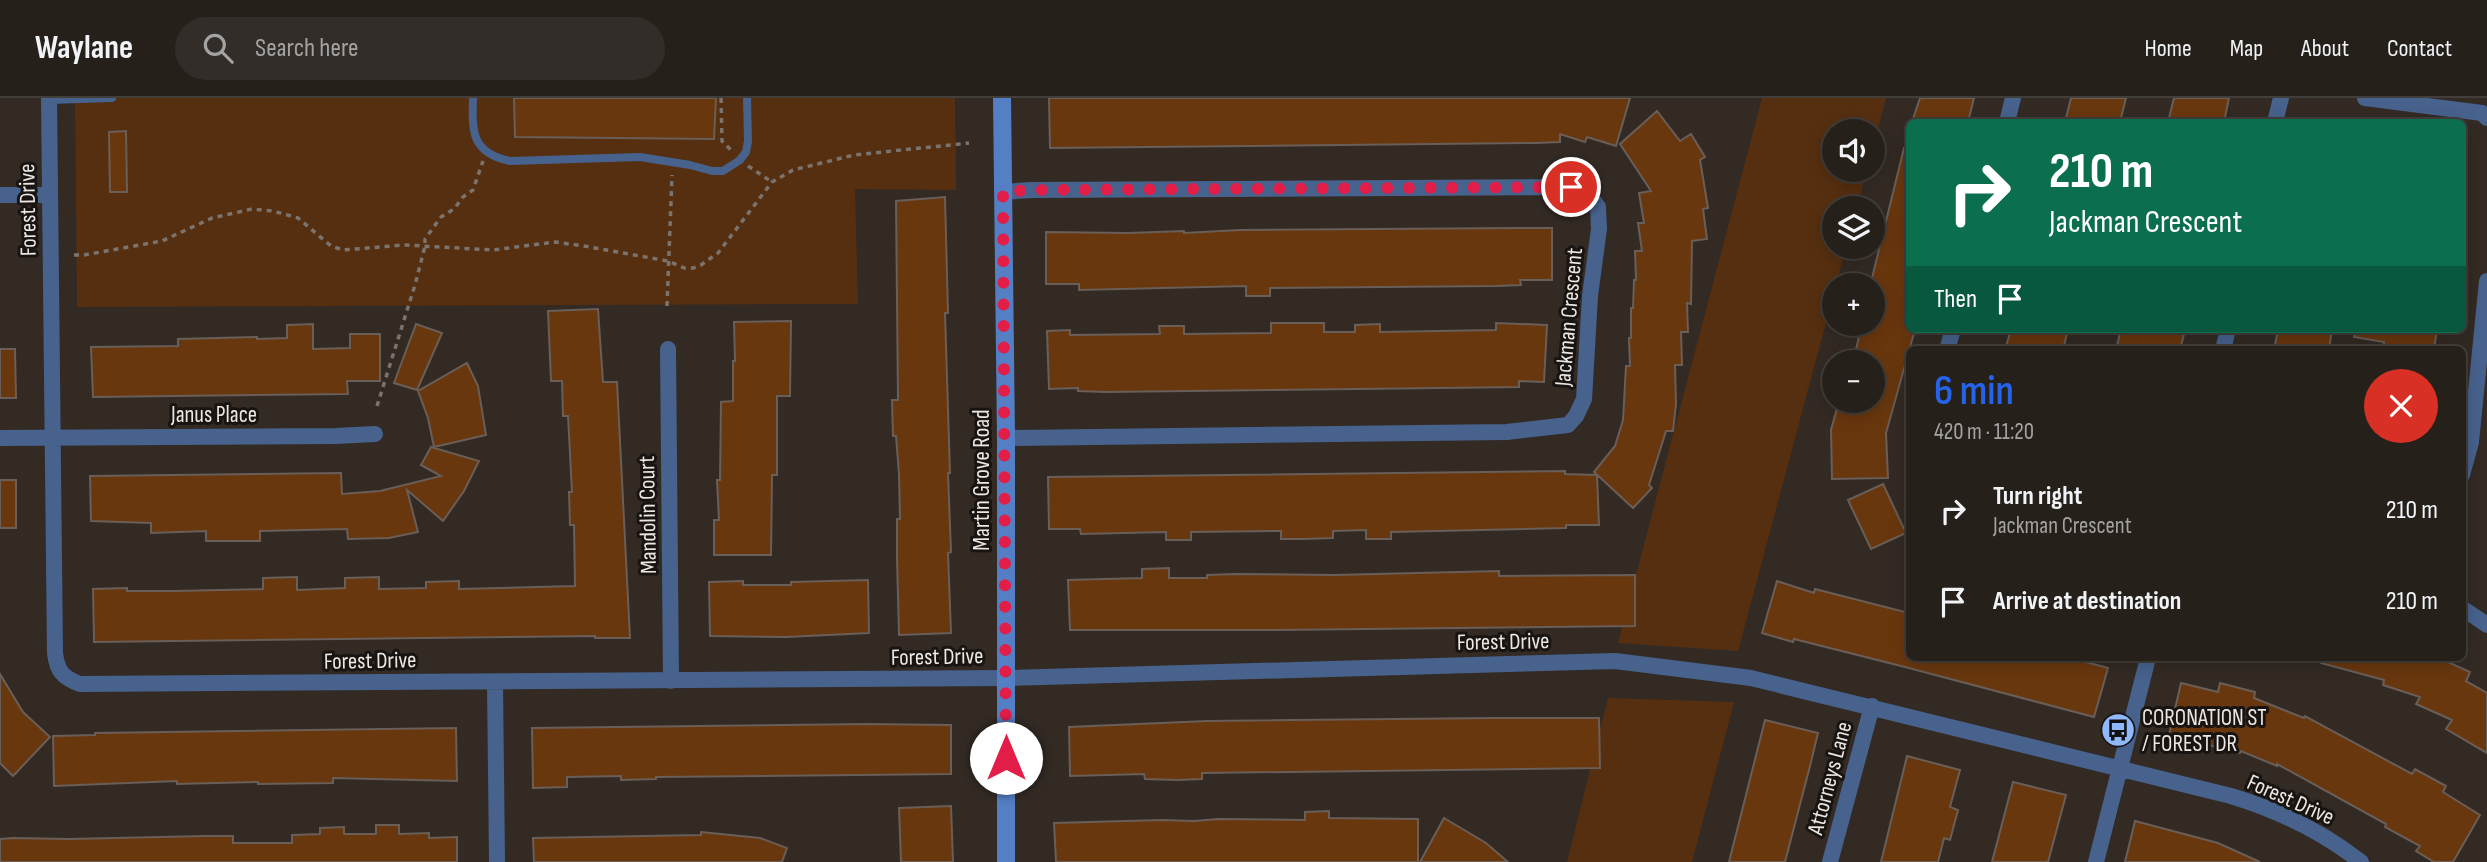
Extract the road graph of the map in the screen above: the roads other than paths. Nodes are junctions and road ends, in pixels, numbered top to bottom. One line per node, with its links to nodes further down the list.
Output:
1 (112, 98): 8 (lane)
2 (473, 98): 3 (lane)
3 (747, 98)
4 (1002, 98): 12 (street, Martin Grove Road)
5 (2013, 98): 10 (street)
6 (2281, 98): 11 (street)
7 (2365, 98): 9 (street)
8 (49, 99): 14 (street, Forest Drive)
9 (2487, 118)
10 (2008, 119)
11 (2276, 119)
12 (1003, 192): 20 (street, Martin Grove Road); 20 (street, Jackman Crescent)
13 (0, 195): 14 (street)
14 (50, 195): 18 (street, Forest Drive)
15 (2487, 281): 21 (street)
16 (668, 349): 26 (street, Mandolin Court)
17 (375, 434): 18 (street, Janus Place)
18 (52, 437): 19 (street, Janus Place); 27 (street, Forest Drive)
19 (0, 438)
20 (1006, 439): 25 (street, Martin Grove Road)
21 (2466, 460)
22 (2466, 611): 23 (street)
23 (2487, 625)
24 (2147, 661): 29 (street)
25 (1006, 678): 26 (street, Forest Drive); 28 (street, Forest Drive); 31 (street, Martin Grove Road)
26 (671, 681): 27 (street, Forest Drive)
27 (495, 682): 30 (street)
28 (1872, 706): 29 (street, Forest Drive); 32 (street, Attorneys Lane)
29 (2120, 768): 33 (street); 34 (street, Forest Drive)
30 (497, 862)
31 (1006, 862)
32 (1830, 862)
33 (2096, 862)
34 (2361, 862)

